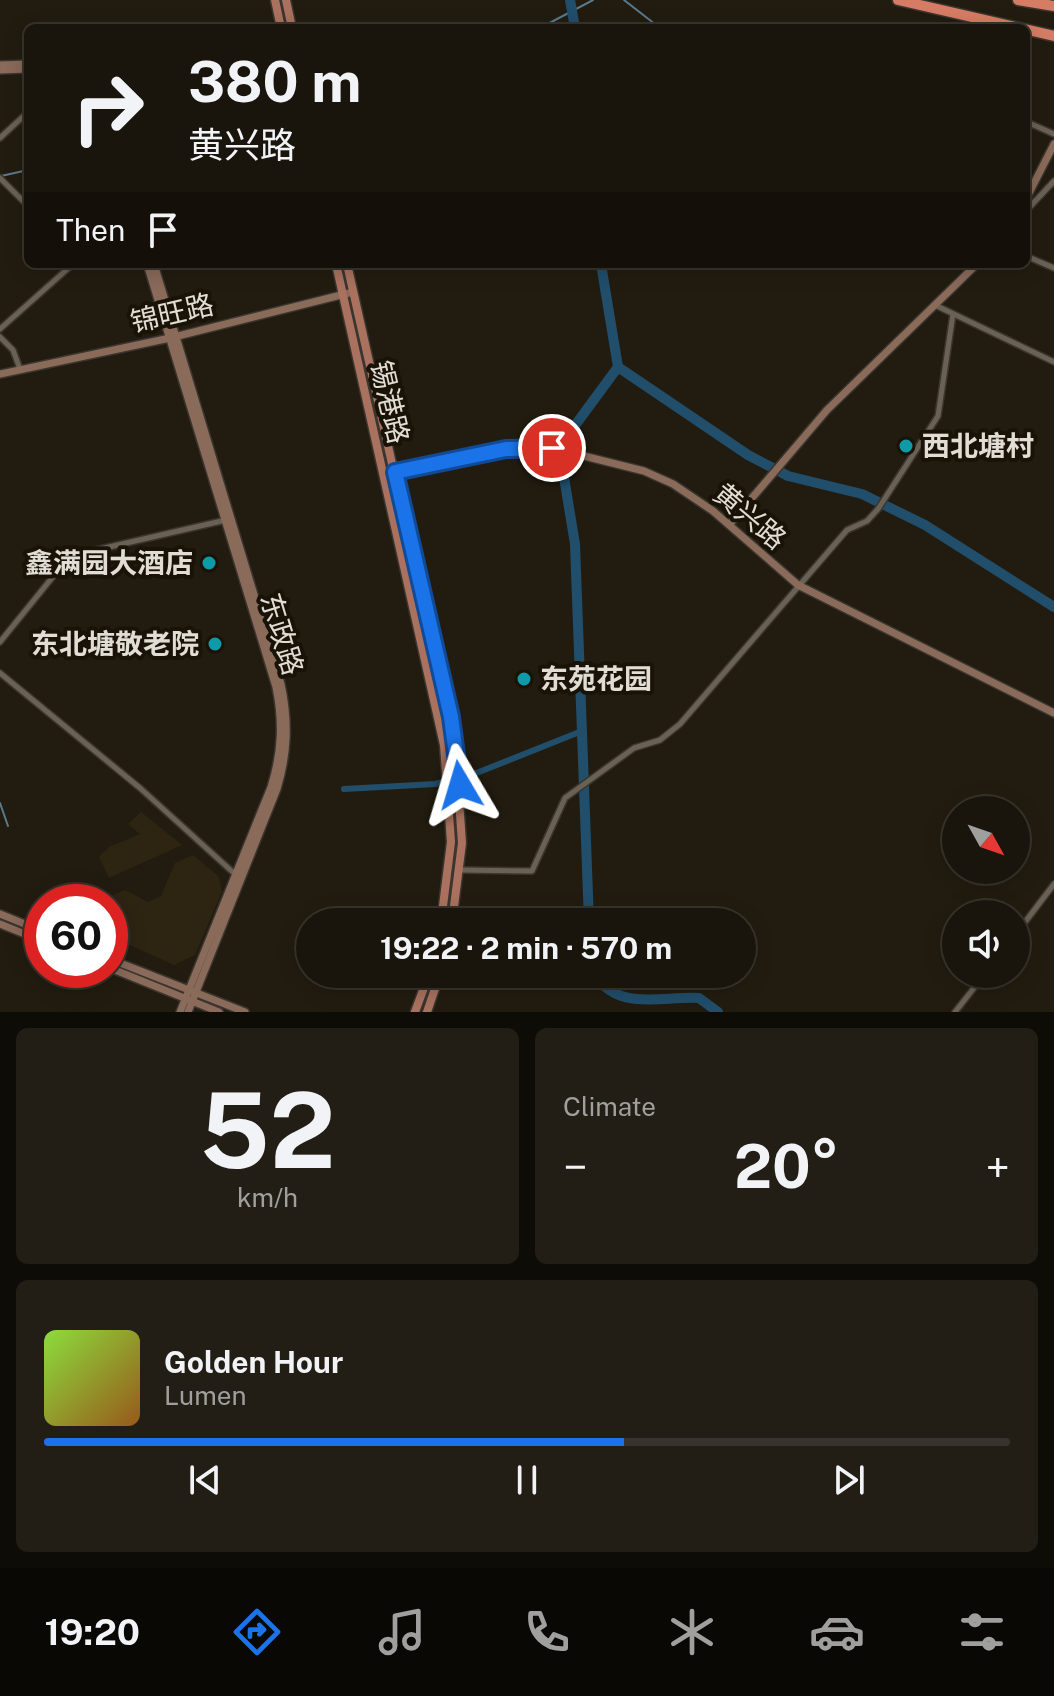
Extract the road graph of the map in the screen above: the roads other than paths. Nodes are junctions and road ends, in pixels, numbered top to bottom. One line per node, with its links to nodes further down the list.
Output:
1 (275, 0): 6 (main road)
2 (286, 0): 7 (main road)
3 (898, 0): 8 (highway)
4 (1018, 0): 5 (highway)
5 (1054, 6)
6 (280, 24)
7 (291, 24)
8 (1002, 24)
9 (1030, 30): 10 (highway)
10 (1054, 36)
11 (24, 66): 12 (street)
12 (0, 68)
13 (24, 116): 16 (street)
14 (1030, 123): 15 (street)
15 (1054, 134)
16 (0, 138)
17 (1054, 144): 20 (street)
18 (2, 180): 21 (street)
19 (1054, 181): 22 (street)
20 (1030, 192)
21 (24, 202)
22 (1030, 207)
23 (1030, 258): 31 (street)
24 (69, 268): 37 (street)
25 (148, 268): 39 (street, 东政路)
26 (155, 268): 39 (street, 东政路)
27 (337, 268): 34 (main road, 锡港路)
28 (348, 268): 33 (main road, 锡港路)
29 (968, 268): 32 (street)
30 (973, 268): 32 (street)
31 (1054, 268)
32 (964, 277): 35 (street)
33 (353, 292): 34 (street, 锦旺路); 43 (main road, 锡港路)
34 (343, 294): 39 (street, 锦旺路); 53 (main road, 锡港路)
35 (937, 306): 36 (street); 45 (street)
36 (953, 314): 40 (street); 46 (street)
37 (0, 329)
38 (0, 337): 41 (street)
39 (173, 337): 41 (street, 锦旺路); 44 (street, 东政路)
40 (1054, 362)
41 (20, 369): 42 (street, 锦旺路)
42 (0, 374)
43 (395, 472): 45 (street, 黄兴路); 50 (main road, 锡港路)
44 (228, 519): 47 (street); 51 (street, 东政路)
45 (729, 525): 46 (street, 黄兴路)
46 (798, 585): 49 (street, 黄兴路); 50 (street)
47 (0, 642)
48 (0, 673): 51 (street)
49 (1054, 713)
50 (461, 870): 54 (main road, 锡港路)
51 (239, 878): 64 (street, 东政路)
52 (1054, 884): 55 (street)
53 (443, 908)
54 (454, 908)
55 (1030, 916)
56 (2, 919): 57 (street); 58 (street)
57 (24, 926)
58 (24, 931)
59 (128, 967): 64 (street)
60 (128, 974): 64 (street)
61 (424, 988): 69 (main road)
62 (435, 988): 70 (main road)
63 (974, 988): 71 (street)
64 (190, 996): 65 (street, 东政路); 66 (street, 东政路); 67 (street); 68 (street)
65 (180, 1012)
66 (188, 1012)
67 (219, 1012)
68 (245, 1012)
69 (415, 1012)
70 (427, 1012)
71 (955, 1012)

